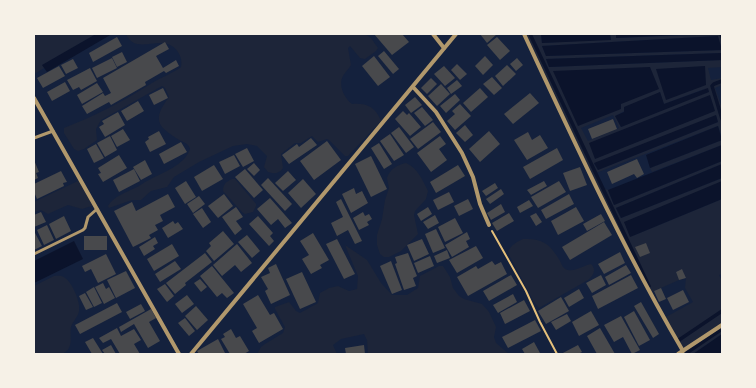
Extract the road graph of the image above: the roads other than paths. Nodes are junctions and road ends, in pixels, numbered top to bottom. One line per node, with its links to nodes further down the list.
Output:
1 (433, 34): 4 (street)
2 (456, 34): 4 (street)
3 (524, 34): 13 (street)
4 (444, 48): 5 (street)
5 (413, 87): 10 (street); 15 (street)
6 (34, 98): 7 (street)
7 (53, 131): 8 (lane); 9 (street)
8 (34, 138)
9 (97, 209): 11 (lane); 14 (street)
10 (489, 225)
11 (34, 254)
12 (722, 325): 13 (street)
13 (683, 351): 16 (street)
14 (179, 354)
15 (191, 354)
16 (678, 354)

